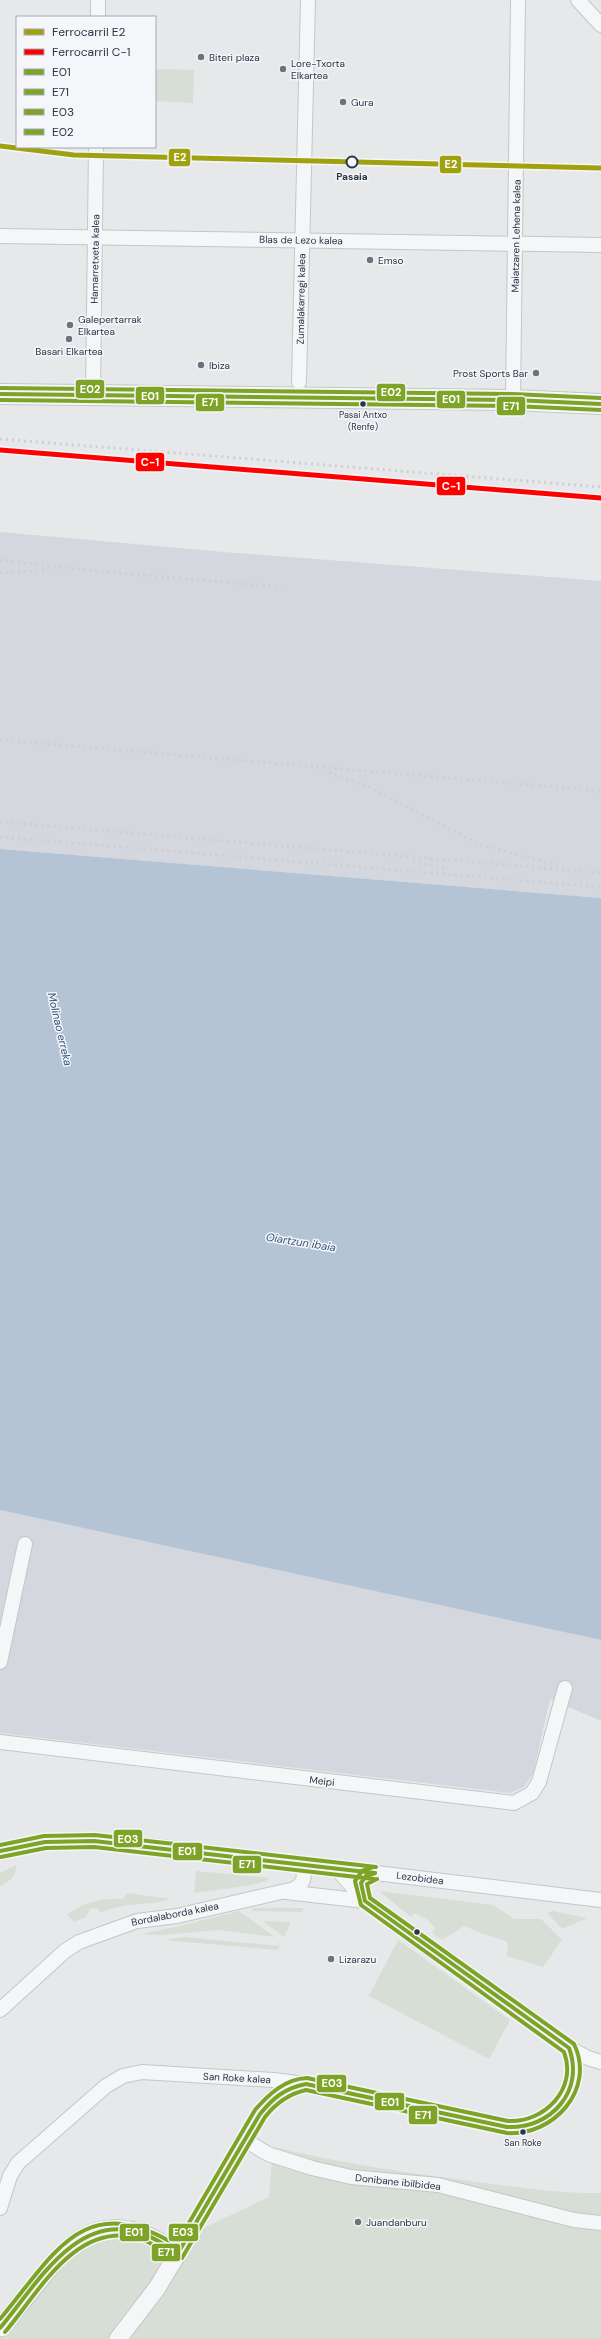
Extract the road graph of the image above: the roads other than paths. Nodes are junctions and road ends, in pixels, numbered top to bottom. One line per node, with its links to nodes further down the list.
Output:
1 (98, 0): 5 (street)
2 (308, 0): 10 (street, Zumalakarregi kalea)
3 (518, 0): 11 (street, Maiatzaren Lehena kalea)
4 (578, 0): 6 (street)
5 (98, 16)
6 (601, 25)
7 (96, 148): 9 (street, Hamarretxeta kalea)
8 (0, 236): 9 (street, Blas de Lezo kalea)
9 (95, 237): 10 (street, Blas de Lezo kalea); 15 (street, Hamarretxeta kalea)
10 (302, 240): 11 (street, Blas de Lezo kalea); 13 (street, Zumalakarregi kalea)
11 (515, 244): 12 (street, Blas de Lezo kalea); 16 (street, Maiatzaren Lehena kalea)
12 (601, 245)
13 (299, 382)
14 (0, 394): 15 (main road)
15 (93, 395): 16 (main road)
16 (513, 400): 17 (main road)
17 (601, 404)
18 (25, 1544): 19 (street)
19 (0, 1662)
20 (564, 1688): 21 (street, Meipi)
21 (0, 1742)
22 (0, 1851): 23 (street, Lezobidea)
23 (294, 1862): 24 (street, Lezobidea); 26 (street, Bordalaborda kalea)
24 (335, 1867): 25 (street, Lezobidea); 28 (street)
25 (375, 1873): 27 (street, Lezobidea); 28 (street)
26 (281, 1892): 28 (street); 29 (street, Bordalaborda kalea)
27 (601, 1900)
28 (366, 1901): 30 (street)
29 (0, 2010)
30 (569, 2048): 31 (street); 32 (street, San Roke kalea)
31 (601, 2062)
32 (306, 2084): 33 (street); 34 (street, San Roke kalea)
33 (245, 2140): 35 (street, Donibane ibilbidea); 36 (street)
34 (0, 2208)
35 (601, 2223)
36 (178, 2254): 37 (street); 38 (street)
37 (0, 2328)
38 (118, 2339)

